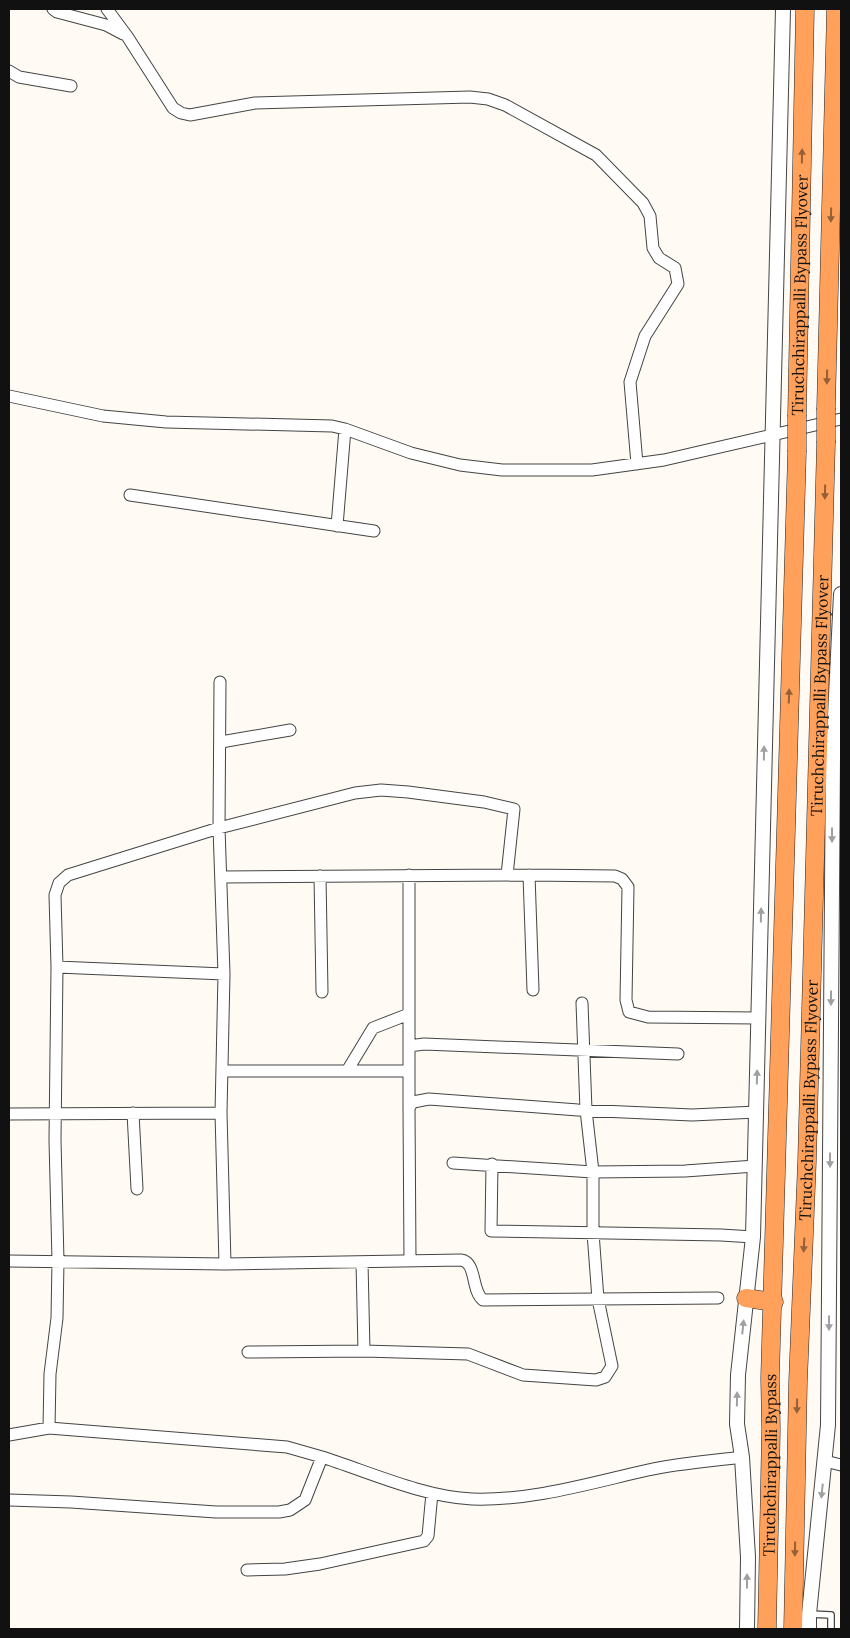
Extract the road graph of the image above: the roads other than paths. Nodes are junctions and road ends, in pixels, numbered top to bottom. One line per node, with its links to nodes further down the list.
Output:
1 (53, 9): 6 (street)
2 (108, 9): 6 (street)
3 (783, 9): 12 (street)
4 (805, 9): 62 (highway, Tiruchchirappalli Bypass Flyover, one-way to 4, bridge)
5 (836, 9): 65 (highway, Tiruchchirappalli Bypass Flyover, one-way to 65, bridge)
6 (127, 36): 13 (street)
7 (9, 71): 8 (street)
8 (71, 86)
9 (9, 396): 11 (street)
10 (841, 419): 12 (street)
11 (345, 429): 13 (street); 15 (street)
12 (772, 435): 13 (street); 33 (street, one-way to 12)
13 (637, 464)
14 (130, 496): 15 (street)
15 (337, 526): 16 (street)
16 (374, 531)
17 (841, 594): 70 (street, one-way to 70)
18 (220, 682): 20 (street)
19 (290, 730): 20 (street)
20 (221, 742): 21 (street)
21 (219, 828): 23 (street); 26 (street); 27 (street)
22 (409, 875): 23 (street); 25 (street); 32 (street)
23 (507, 875): 24 (street)
24 (529, 875): 29 (street); 33 (street)
25 (320, 876): 26 (street); 30 (street)
26 (221, 877): 28 (street)
27 (57, 967): 28 (street); 46 (street)
28 (224, 974): 37 (street)
29 (533, 990)
30 (322, 992)
31 (582, 1004): 35 (street)
32 (409, 1014): 34 (street); 38 (street)
33 (758, 1018): 42 (street, one-way to 33)
34 (409, 1046): 35 (street); 39 (street)
35 (584, 1050): 36 (street); 41 (street)
36 (678, 1054)
37 (222, 1071): 38 (street); 44 (street)
38 (347, 1071): 39 (street)
39 (409, 1071): 40 (street)
40 (409, 1108): 41 (street); 56 (street)
41 (586, 1110): 42 (street); 50 (street)
42 (757, 1112): 49 (street)
43 (133, 1113): 44 (street); 46 (street); 51 (street)
44 (221, 1113): 58 (street)
45 (9, 1114): 46 (street)
46 (55, 1114): 55 (street)
47 (453, 1163): 48 (street)
48 (492, 1164): 50 (street); 52 (street)
49 (755, 1166): 50 (street); 53 (street)
50 (593, 1172): 52 (street)
51 (137, 1189)
52 (593, 1233): 53 (street); 61 (street)
53 (753, 1238): 60 (street)
54 (9, 1261): 55 (street)
55 (58, 1261): 58 (street); 66 (street)
56 (410, 1261): 57 (street); 61 (street)
57 (362, 1262): 58 (street); 63 (street)
58 (225, 1264)
59 (718, 1298): 61 (street)
60 (746, 1298): 62 (highway); 68 (street, one-way to 60)
61 (598, 1299): 63 (street)
62 (774, 1302): 77 (highway, Tiruchchirappalli Bypass)
63 (364, 1351): 64 (street)
64 (248, 1352)
65 (798, 1382): 78 (highway, Tiruchchirappalli Bypass, one-way to 78)
66 (49, 1428): 67 (street); 69 (street)
67 (9, 1435)
68 (742, 1457): 72 (street); 76 (street, one-way to 68)
69 (322, 1458): 72 (street); 73 (street)
70 (825, 1461): 71 (street); 75 (street, one-way to 75)
71 (841, 1465)
72 (432, 1493): 74 (street)
73 (9, 1500)
74 (247, 1570)
75 (809, 1614): 79 (street); 80 (lane)
76 (747, 1629)
77 (767, 1629)
78 (793, 1629)
79 (808, 1629)
80 (831, 1629)

